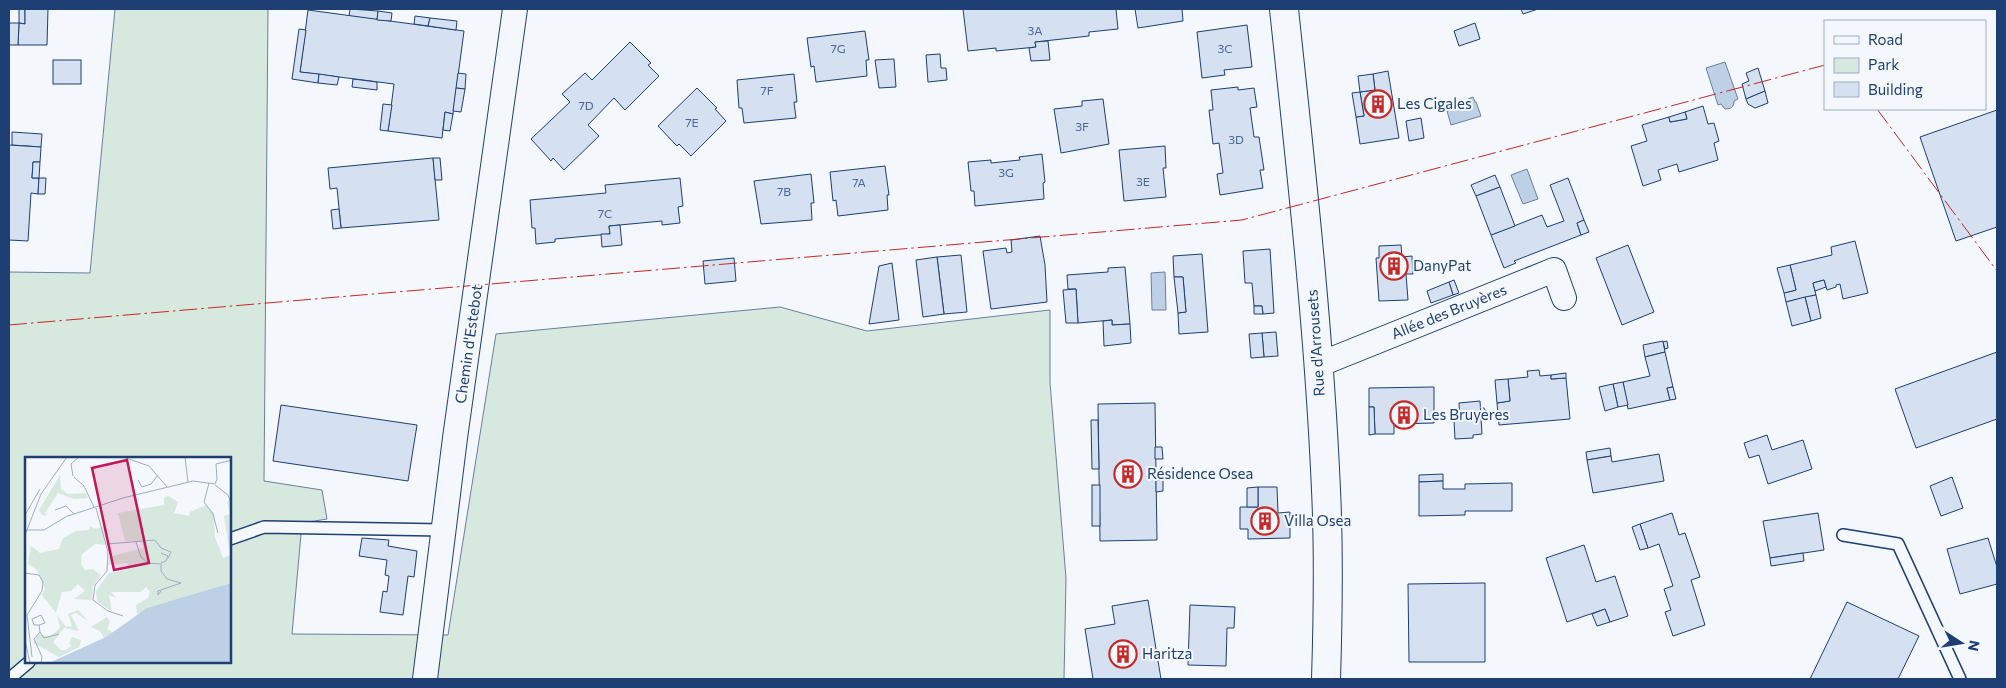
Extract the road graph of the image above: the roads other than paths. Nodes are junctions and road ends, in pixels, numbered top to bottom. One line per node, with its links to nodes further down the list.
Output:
1 (516, 9): 5 (street, Chemin d'Estebot)
2 (1284, 9): 4 (main road, Rue d'Arrousets)
3 (1564, 298): 4 (street, Allée des Bruyères)
4 (1318, 364): 11 (main road, Rue d'Arrousets)
5 (444, 530): 7 (lane); 10 (street, Chemin d'Estebot)
6 (1843, 535): 12 (lane)
7 (231, 539)
8 (28, 663): 9 (lane)
9 (9, 679)
10 (425, 679)
11 (1326, 679)
12 (1960, 679)

